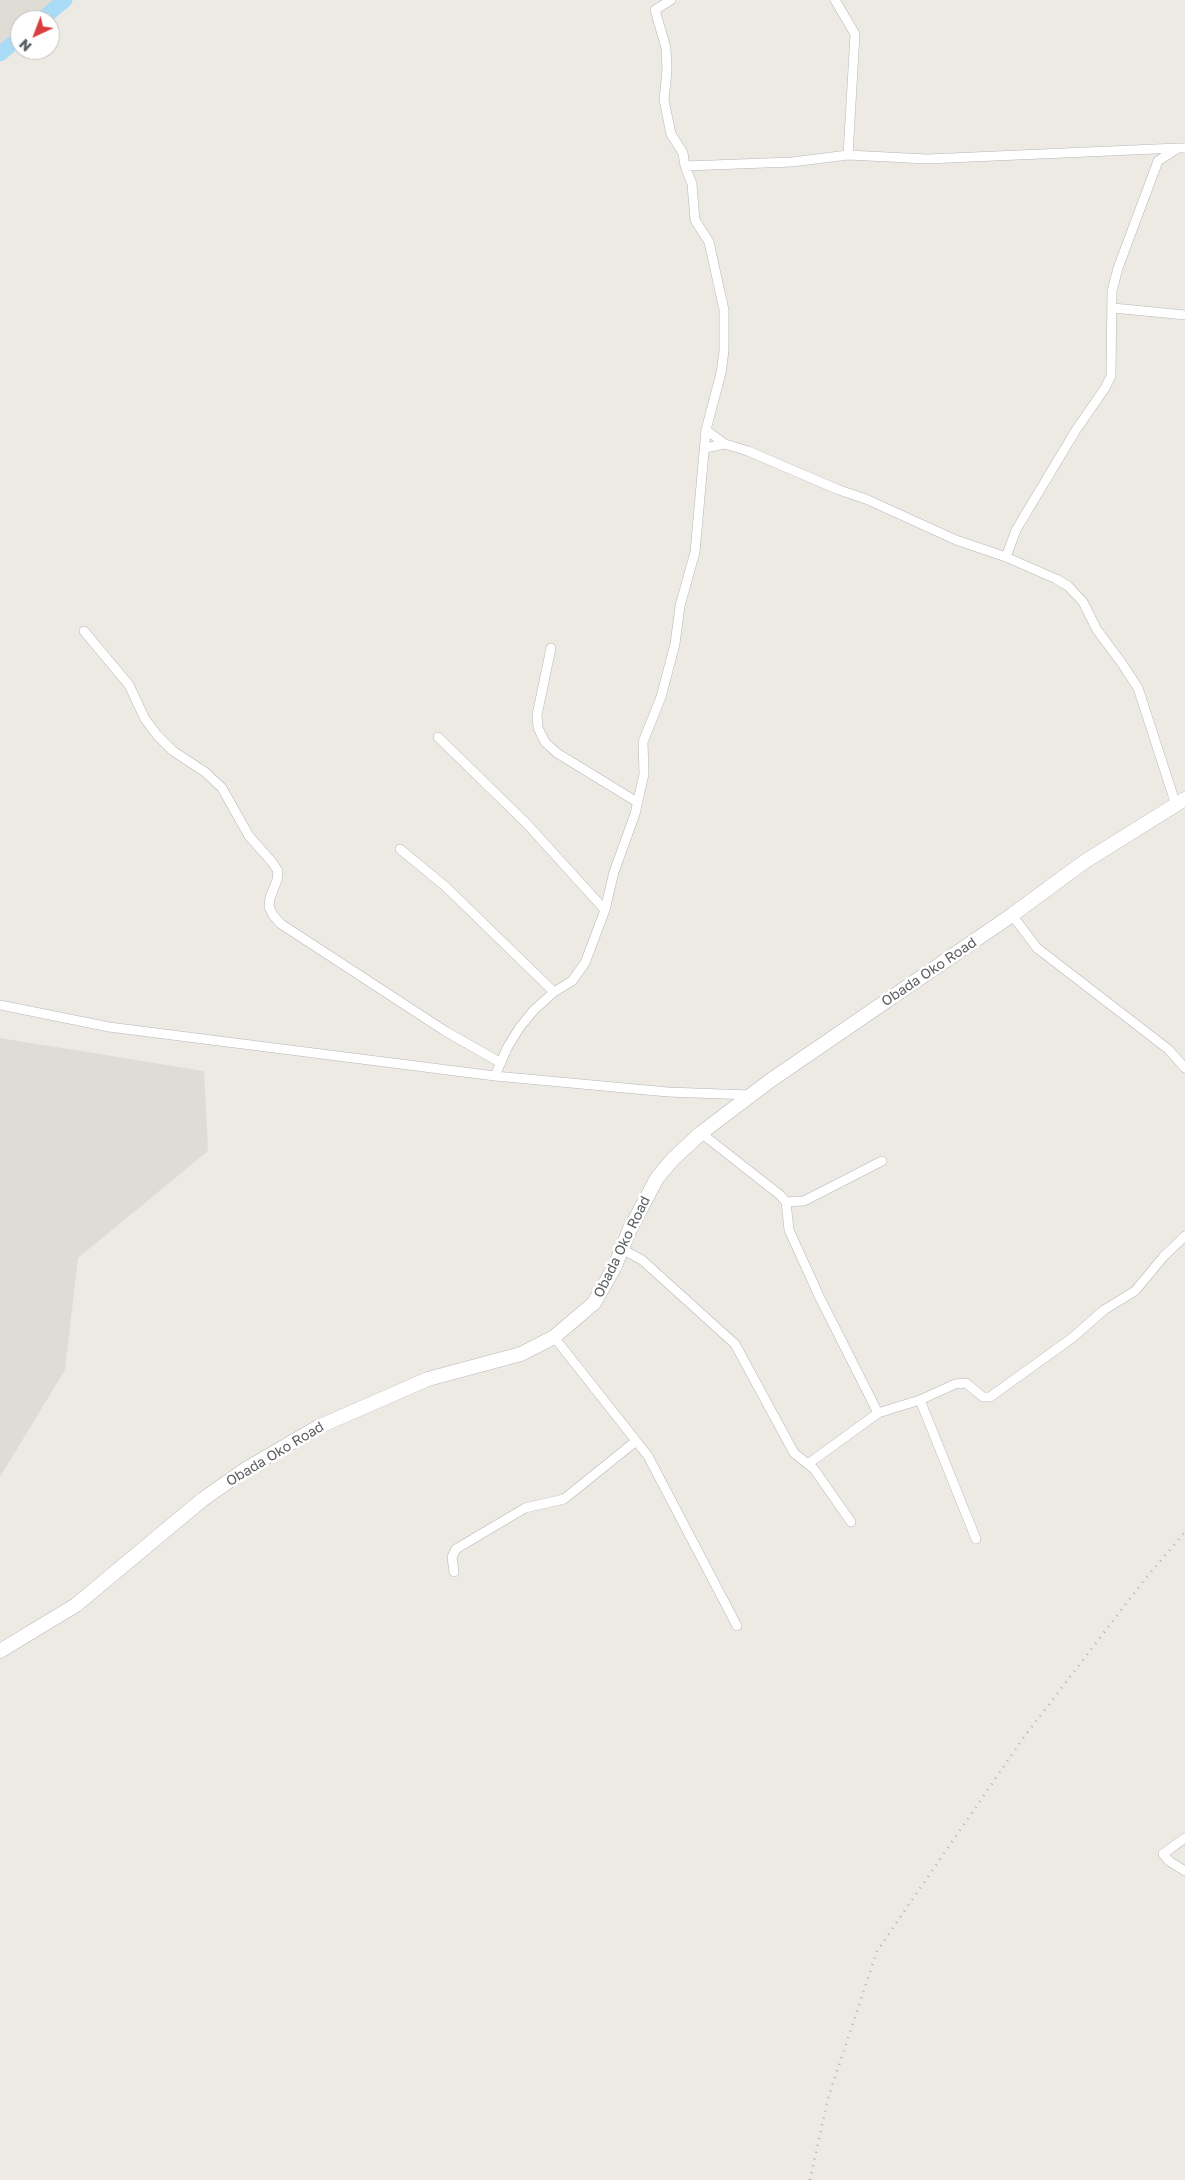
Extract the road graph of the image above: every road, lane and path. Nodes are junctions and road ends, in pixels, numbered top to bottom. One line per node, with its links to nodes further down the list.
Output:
1 (671, 0): 5 (street)
2 (835, 0): 4 (street)
3 (1181, 148): 4 (street); 6 (street)
4 (848, 155): 5 (street)
5 (685, 166): 8 (street)
6 (1114, 308): 7 (street); 11 (street)
7 (1185, 314)
8 (706, 430): 9 (street); 10 (street)
9 (725, 444): 10 (street); 11 (street)
10 (705, 448): 15 (street)
11 (1006, 557): 16 (street)
12 (84, 631): 22 (street)
13 (551, 648): 15 (street)
14 (438, 737): 18 (street)
15 (637, 802): 18 (street)
16 (1181, 802): 19 (main road, Obada Oko Road)
17 (400, 849): 20 (street)
18 (605, 910): 20 (street)
19 (1012, 915): 23 (street); 25 (main road, Obada Oko Road)
20 (554, 992): 22 (street)
21 (0, 1005): 24 (street)
22 (501, 1064): 24 (street)
23 (1185, 1068)
24 (495, 1076): 25 (street)
25 (750, 1095): 26 (main road, Obada Oko Road)
26 (701, 1133): 28 (street); 30 (main road, Obada Oko Road)
27 (882, 1161): 28 (street)
28 (786, 1202): 33 (street)
29 (1185, 1236): 32 (street)
30 (622, 1249): 31 (main road, Obada Oko Road); 35 (street)
31 (554, 1337): 34 (street); 40 (main road, Obada Oko Road)
32 (920, 1400): 33 (street); 37 (street)
33 (878, 1413): 35 (street)
34 (636, 1442): 38 (street); 39 (street)
35 (808, 1464): 36 (street)
36 (851, 1522)
37 (976, 1539)
38 (454, 1572)
39 (737, 1626)
40 (0, 1651)
41 (1185, 1838): 42 (street)
42 (1185, 1871)

